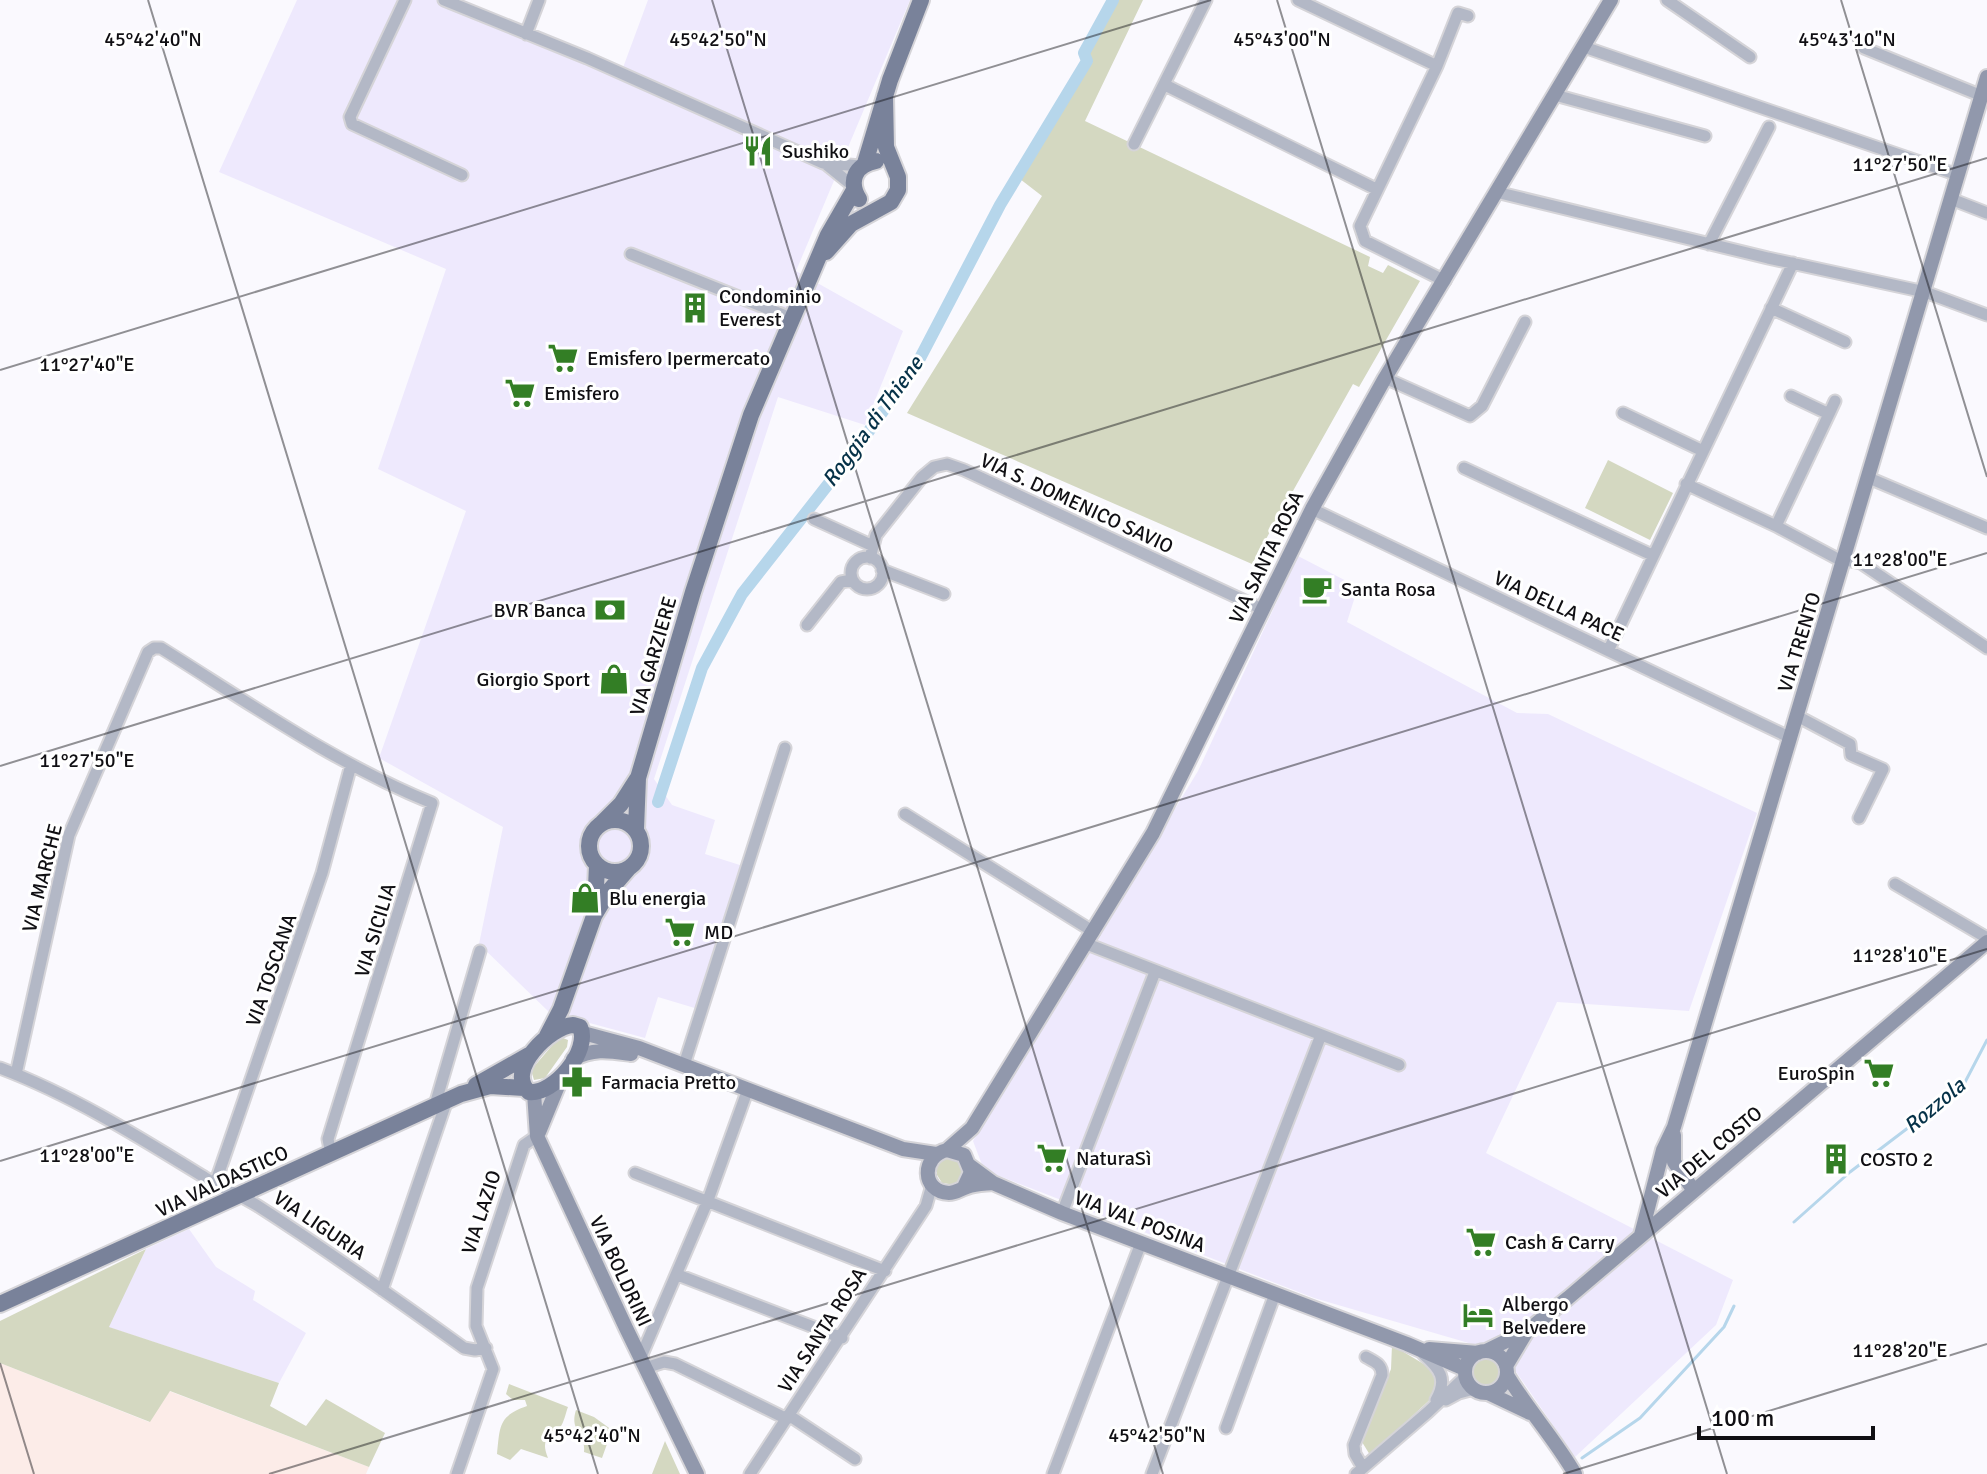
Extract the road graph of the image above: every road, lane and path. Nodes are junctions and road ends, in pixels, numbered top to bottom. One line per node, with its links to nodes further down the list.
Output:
1 (405, 0): 26 (street)
2 (444, 0): 10 (street)
3 (539, 0): 10 (street)
4 (921, 0): 18 (main road)
5 (1206, 0): 16 (street)
6 (1298, 0): 14 (street)
7 (1667, 0): 13 (street)
8 (1611, 3): 11 (street, VIA SANTA ROSA)
9 (1468, 16): 14 (street)
10 (526, 34): 23 (street)
11 (1584, 47): 17 (street, VIA SANTA ROSA); 27 (street)
12 (1864, 48): 19 (street)
13 (1750, 57)
14 (1437, 66): 29 (street)
15 (1987, 77): 19 (street, VIA TRENTO)
16 (1165, 85): 22 (street); 29 (street)
17 (1555, 95): 21 (street); 30 (street, VIA SANTA ROSA)
18 (885, 96): 24 (main road); 25 (main road)
19 (1982, 96): 27 (street, VIA TRENTO)
20 (1769, 127): 34 (street)
21 (1705, 136)
22 (1134, 144)
23 (823, 163): 24 (street); 28 (street)
24 (863, 165): 25 (main road); 28 (main road)
25 (893, 168): 32 (main road)
26 (462, 175)
27 (1958, 175): 31 (street, VIA TRENTO)
28 (854, 188): 32 (main road); 37 (main road, VIA GARZIERE)
29 (1376, 189): 38 (street)
30 (1496, 192): 34 (street); 38 (street, VIA SANTA ROSA)
31 (1951, 199): 33 (street); 39 (street, VIA TRENTO)
32 (878, 207): 37 (main road)
33 (1987, 213)
34 (1709, 244): 36 (street)
35 (631, 254): 42 (street)
36 (1793, 263): 39 (street); 40 (street)
37 (813, 266): 42 (main road, VIA GARZIERE)
38 (1445, 281): 45 (street, VIA SANTA ROSA)
39 (1925, 292): 41 (street); 52 (street, VIA TRENTO)
40 (1771, 308): 44 (street); 50 (street)
41 (1987, 315)
42 (791, 318): 72 (main road, VIA GARZIERE)
43 (1525, 322): 45 (street)
44 (1845, 342)
45 (1385, 378): 54 (street, VIA SANTA ROSA)
46 (1791, 396): 49 (street)
47 (1835, 401): 49 (street)
48 (1623, 413): 50 (street)
49 (1829, 414): 56 (street)
50 (1703, 451): 53 (street)
51 (1464, 468): 59 (street)
52 (1869, 478): 57 (street); 60 (street, VIA TRENTO)
53 (1686, 484): 56 (street); 59 (street)
54 (1312, 509): 64 (street, VIA SANTA ROSA); 67 (street, VIA DELLA PACE)
55 (814, 519): 58 (street)
56 (1776, 526): 60 (street)
57 (1987, 528)
58 (872, 552): 61 (street); 62 (street); 64 (street, VIA S. DOMENICO SAVIO)
59 (1652, 555): 67 (street)
60 (1845, 558): 66 (street); 68 (street, VIA TRENTO)
61 (882, 570): 62 (street); 63 (street)
62 (852, 580): 65 (street)
63 (944, 594)
64 (1262, 609): 81 (street, VIA SANTA ROSA)
65 (807, 625)
66 (1987, 648)
67 (1609, 649): 69 (street, VIA DELLA PACE)
68 (1797, 716): 69 (street, VIA TRENTO); 74 (street)
69 (1791, 738): 99 (street, VIA TRENTO)
70 (785, 748): 91 (street)
71 (351, 765): 94 (street, VIA MARCHE); 104 (street, VIA SICILIA); 110 (street, VIA TOSCANA)
72 (638, 778): 75 (main road, VIA GARZIERE); 76 (main road, VIA GARZIERE)
73 (905, 814): 81 (street)
74 (1859, 818)
75 (602, 823): 76 (main road); 77 (main road, VIA GARZIERE)
76 (636, 829): 78 (main road, VIA GARZIERE)
77 (597, 865): 78 (main road); 80 (main road, VIA GARZIERE)
78 (628, 869): 80 (main road, VIA GARZIERE)
79 (1895, 884): 82 (street)
80 (594, 916): 85 (main road, VIA GARZIERE)
81 (1090, 938): 84 (street); 100 (street, VIA SANTA ROSA)
82 (1987, 940): 113 (street, VIA DEL COSTO)
83 (480, 951): 98 (street)
84 (1155, 972): 87 (street); 119 (street)
85 (575, 973): 86 (main road, VIA GARZIERE); 88 (main road, VIA GARZIERE)
86 (581, 1030): 88 (main road, VIA VALDASTICO); 89 (street, VIA VAL POSINA); 90 (main road)
87 (1321, 1035): 92 (street); 124 (street)
88 (540, 1046): 97 (main road, VIA GARZIERE); 98 (main road, VIA VALDASTICO)
89 (655, 1055): 90 (street, VIA VAL POSINA); 91 (street, VIA VAL POSINA)
90 (573, 1059): 95 (main road)
91 (684, 1065): 96 (street, VIA VAL POSINA)
92 (1399, 1065)
93 (0, 1068): 94 (street, VIA LIGURIA)
94 (16, 1074): 110 (street, VIA LIGURIA)
95 (560, 1081): 97 (main road); 101 (street)
96 (748, 1089): 102 (street, VIA VAL POSINA); 116 (street)
97 (529, 1091): 98 (main road, VIA VALDASTICO); 101 (street)
98 (447, 1100): 104 (main road, VIA VALDASTICO); 125 (street)
99 (1674, 1127): 108 (street, VIA TRENTO); 113 (street, VIA TRENTO)
100 (972, 1128): 103 (street, VIA SANTA ROSA); 105 (street, VIA SANTA ROSA)
101 (537, 1136): 130 (street, VIA LAZIO); 134 (street, VIA BOLDRINI)
102 (903, 1149): 103 (street, VIA VAL POSINA); 106 (street, VIA VAL POSINA)
103 (942, 1152): 105 (street, VIA VAL POSINA); 106 (street)
104 (331, 1154): 115 (main road, VIA VALDASTICO)
105 (969, 1163): 109 (street, VIA VAL POSINA); 112 (street)
106 (927, 1169): 111 (street)
107 (635, 1173): 116 (street)
108 (1656, 1181): 117 (street); 120 (street, VIA TRENTO)
109 (993, 1183): 112 (street); 119 (street, VIA VAL POSINA)
110 (215, 1184): 115 (street, VIA LIGURIA)
111 (932, 1185): 114 (street); 118 (street, VIA SANTA ROSA)
112 (964, 1187): 114 (street)
113 (1694, 1191): 117 (street, VIA DEL COSTO)
114 (949, 1193): 118 (street, VIA SANTA ROSA)
115 (238, 1196): 125 (street, VIA LIGURIA); 127 (main road, VIA VALDASTICO)
116 (708, 1200): 122 (street); 123 (street)
117 (1677, 1204): 120 (street, VIA DEL COSTO)
118 (926, 1206): 122 (street, VIA SANTA ROSA)
119 (1062, 1213): 121 (street, VIA VAL POSINA)
120 (1641, 1235): 128 (street, VIA DEL COSTO)
121 (1141, 1243): 124 (street, VIA VAL POSINA); 147 (street)
122 (885, 1271): 129 (street, VIA SANTA ROSA)
123 (678, 1275): 129 (street); 134 (street)
124 (1229, 1277): 126 (street, VIA VAL POSINA); 148 (street)
125 (382, 1290): 130 (street, VIA LIGURIA)
126 (1275, 1294): 131 (street, VIA VAL POSINA); 141 (street)
127 (0, 1304)
128 (1527, 1331): 132 (street, VIA DEL COSTO); 135 (street)
129 (842, 1338): 140 (street, VIA SANTA ROSA)
130 (486, 1348): 144 (street, VIA LAZIO)
131 (1417, 1348): 132 (street, VIA VAL POSINA); 136 (street, VIA VAL POSINA); 138 (street)
132 (1482, 1352): 135 (street); 136 (street)
133 (1366, 1357): 143 (street)
134 (643, 1364): 140 (street); 145 (street, VIA BOLDRINI)
135 (1507, 1371): 137 (street); 139 (street)
136 (1466, 1372): 137 (street); 138 (street)
137 (1481, 1391): 138 (street); 139 (street)
138 (1432, 1408): 143 (street)
139 (1530, 1413): 149 (street)
140 (789, 1417): 142 (street); 146 (street, VIA SANTA ROSA)
141 (1226, 1428)
142 (855, 1459)
143 (1359, 1471)
144 (457, 1474)
145 (697, 1474)
146 (750, 1474)
147 (1053, 1474)
148 (1152, 1474)
149 (1575, 1474)

